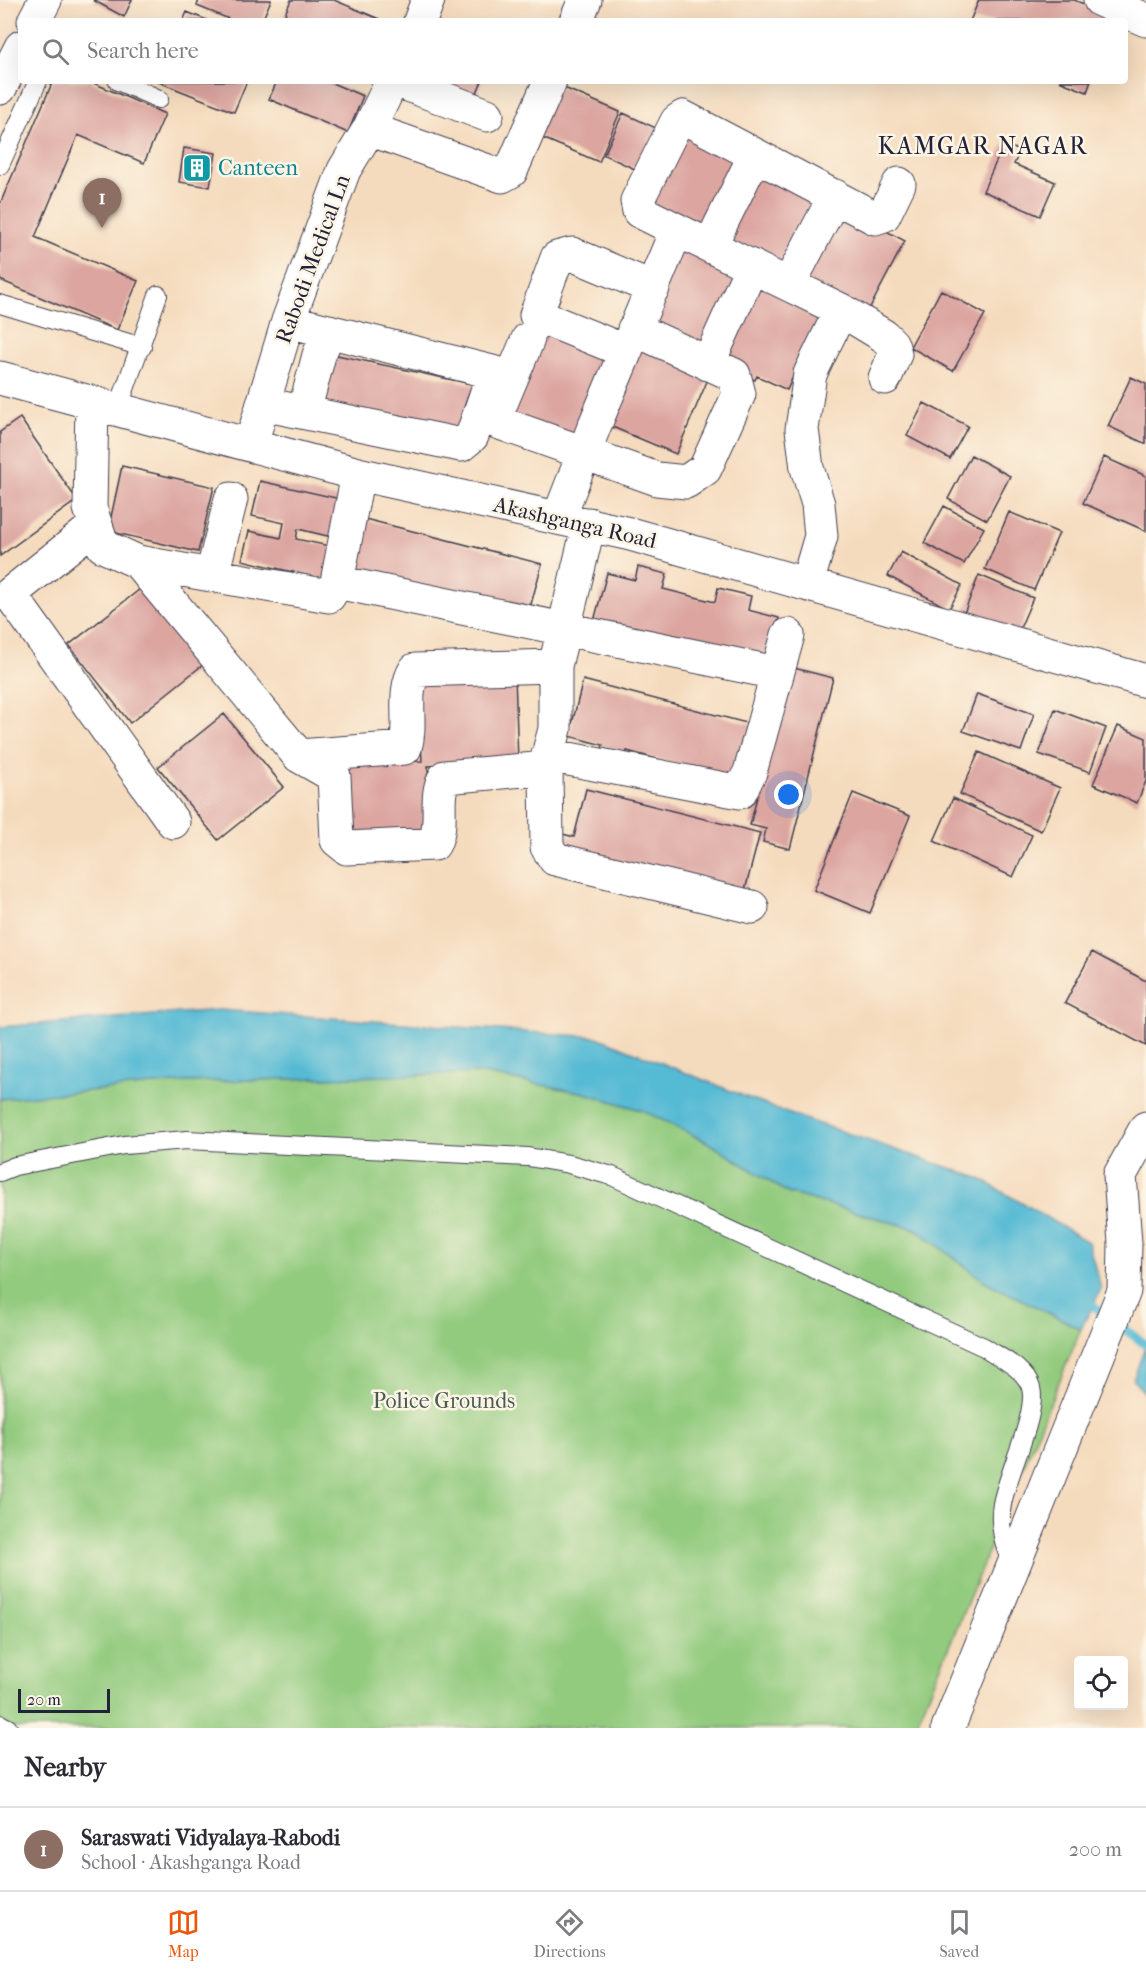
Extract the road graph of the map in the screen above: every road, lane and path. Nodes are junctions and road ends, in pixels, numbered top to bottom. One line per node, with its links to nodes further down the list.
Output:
1 (45, 0): 4 (street)
2 (585, 0): 5 (street)
3 (1100, 0): 6 (street)
4 (36, 18)
5 (577, 18)
6 (1146, 20)
7 (18, 53): 13 (street)
8 (37, 84): 18 (lane)
9 (125, 84): 14 (lane)
10 (391, 84): 16 (street, Rabodi Medical Ln)
11 (407, 84): 15 (street)
12 (549, 84): 16 (street)
13 (0, 88)
14 (159, 99)
15 (487, 115)
16 (369, 129): 28 (street, Rabodi Medical Ln)
17 (755, 155): 20 (street); 21 (street); 21 (street)
18 (0, 165)
19 (899, 184): 20 (street)
20 (835, 196): 23 (street)
21 (697, 240): 22 (street); 24 (street)
22 (752, 266): 23 (street); 33 (street)
23 (789, 284): 27 (street)
24 (652, 288): 31 (street); 31 (street)
25 (158, 295): 32 (lane)
26 (0, 304): 32 (lane)
27 (842, 310): 36 (street); 49 (street)
28 (288, 321): 29 (street); 37 (street, Rabodi Medical Ln)
29 (329, 331): 34 (street); 39 (street)
30 (528, 339): 34 (street)
31 (630, 340): 33 (street); 41 (street)
32 (142, 347): 38 (lane)
33 (708, 364): 41 (street)
34 (502, 375): 39 (street); 41 (street)
35 (0, 378): 38 (street, Akashganga Road)
36 (885, 378)
37 (263, 404): 39 (street); 40 (street, Rabodi Medical Ln)
38 (105, 405): 40 (street, Akashganga Road); 45 (street)
39 (304, 412)
40 (251, 444): 42 (street, Akashganga Road)
41 (584, 453): 44 (street)
42 (358, 474): 44 (street, Akashganga Road); 48 (street)
43 (231, 499): 47 (street)
44 (574, 520): 49 (street, Akashganga Road); 51 (street)
45 (96, 525): 46 (street); 50 (street)
46 (138, 562): 47 (street); 56 (street)
47 (212, 575): 48 (street)
48 (337, 582): 51 (street)
49 (807, 584): 55 (street, Akashganga Road)
50 (5, 588): 58 (street)
51 (562, 630): 53 (street); 54 (street)
52 (788, 635): 54 (street)
53 (555, 666): 56 (street); 57 (street)
54 (776, 673): 57 (street)
55 (1146, 681)
56 (299, 756): 57 (street)
57 (547, 762): 59 (street)
58 (173, 822)
59 (752, 907)
60 (1146, 1128): 62 (street)
61 (0, 1172): 63 (lane)
62 (1136, 1250): 63 (street)
63 (1012, 1566): 66 (street)
64 (0, 1724): 65 (lane)
65 (8, 1728)
66 (948, 1728)

